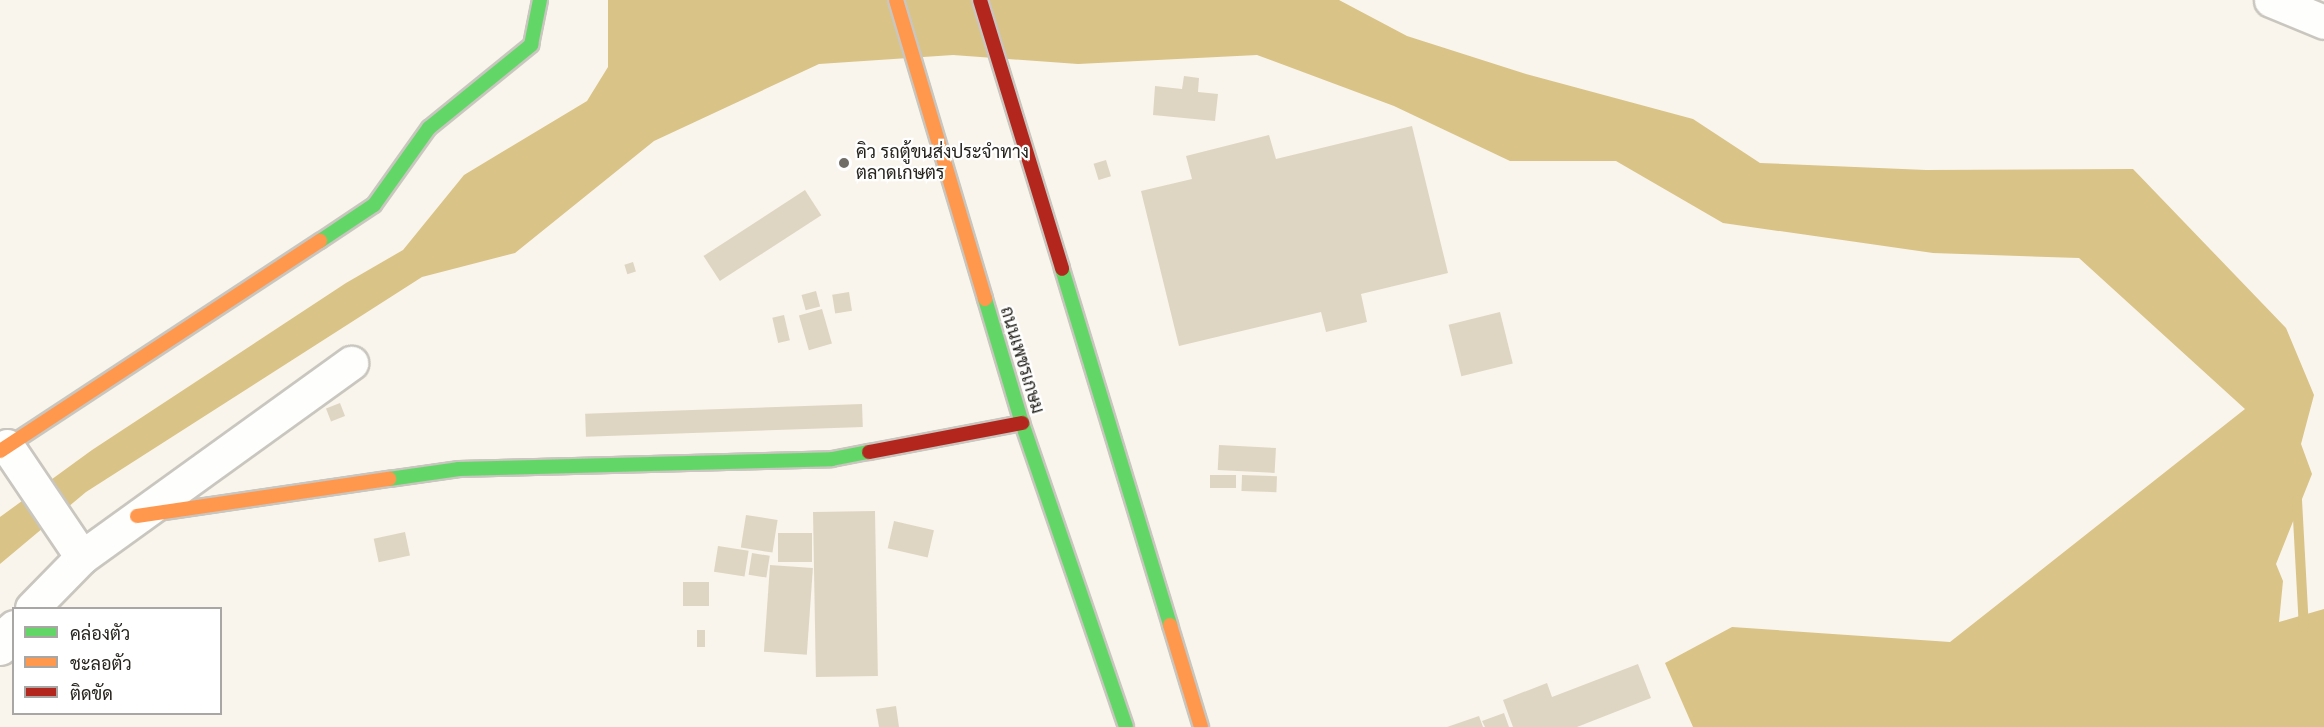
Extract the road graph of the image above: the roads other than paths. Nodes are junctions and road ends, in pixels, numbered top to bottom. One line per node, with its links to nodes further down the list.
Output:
1 (540, 0): 8 (street)
2 (896, 0): 7 (street, ถนนเพชรเกษม)
3 (980, 0): 15 (street)
4 (2271, 0): 5 (street)
5 (2324, 22)
6 (351, 363): 9 (street)
7 (1022, 423): 9 (street); 14 (street, ถนนเพชรเกษม)
8 (9, 454): 10 (street)
9 (137, 516): 10 (street)
10 (74, 545): 11 (street)
11 (33, 607)
12 (12, 629): 13 (street)
13 (0, 648)
14 (1126, 727)
15 (1201, 727)

